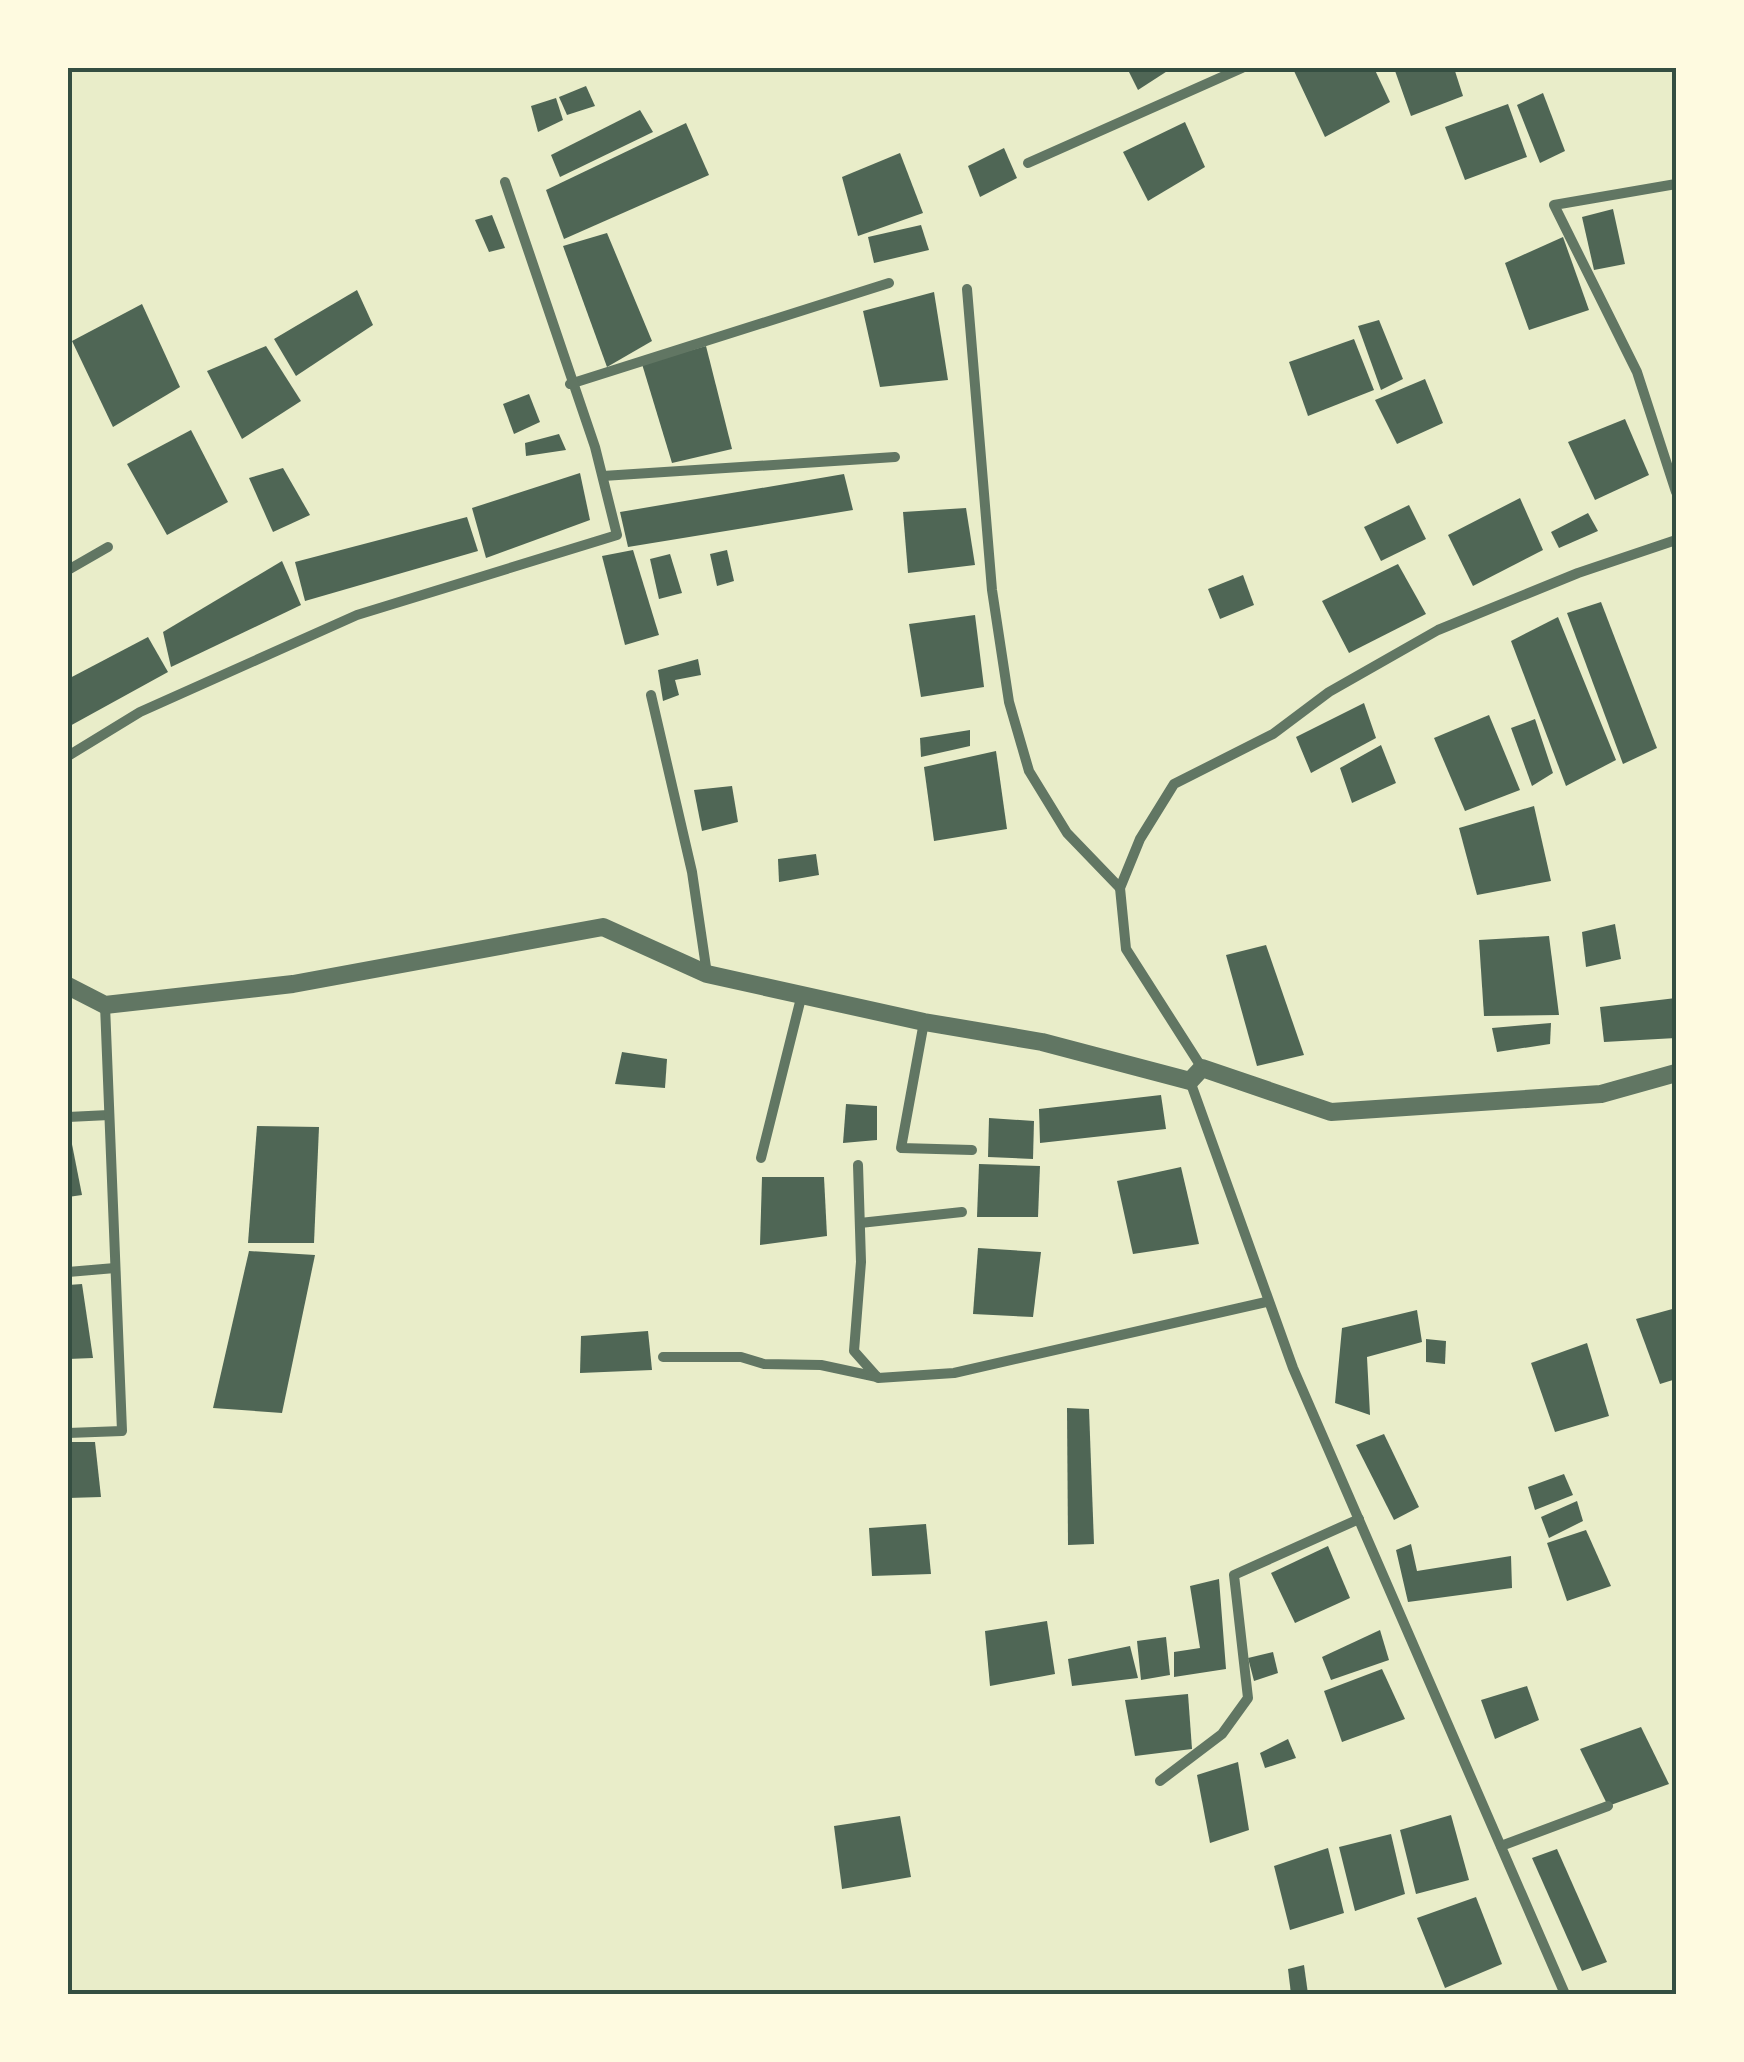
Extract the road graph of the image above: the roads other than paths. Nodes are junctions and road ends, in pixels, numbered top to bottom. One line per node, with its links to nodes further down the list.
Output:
1 (1242, 68): 2 (street)
2 (1028, 163)
3 (505, 182): 7 (street)
4 (1676, 184): 10 (street)
5 (889, 283): 7 (street)
6 (967, 289): 16 (street)
7 (570, 384): 9 (street)
8 (895, 458): 9 (street)
9 (603, 476): 15 (street)
10 (1676, 492)
11 (1676, 540): 16 (street)
12 (108, 547): 13 (street)
13 (68, 570)
14 (651, 695): 17 (street)
15 (68, 756)
16 (1120, 888): 23 (street)
17 (707, 974): 19 (street); 20 (street)
18 (69, 983): 20 (street)
19 (802, 994): 21 (street); 27 (street)
20 (104, 1005): 24 (street)
21 (924, 1022): 23 (street); 26 (street)
22 (1676, 1074): 23 (street)
23 (1196, 1075): 33 (street)
24 (109, 1115): 25 (street); 31 (street)
25 (68, 1117)
26 (972, 1150)
27 (761, 1158)
28 (858, 1165): 30 (street)
29 (962, 1212): 30 (street)
30 (860, 1223): 35 (street)
31 (116, 1268): 32 (street); 36 (street)
32 (68, 1272)
33 (1266, 1302): 35 (street); 37 (street)
34 (663, 1357): 35 (street)
35 (878, 1378)
36 (68, 1433)
37 (1359, 1519): 38 (street); 40 (street)
38 (1160, 1782)
39 (1608, 1806): 40 (street)
40 (1501, 1846): 41 (street)
41 (1564, 1994)

